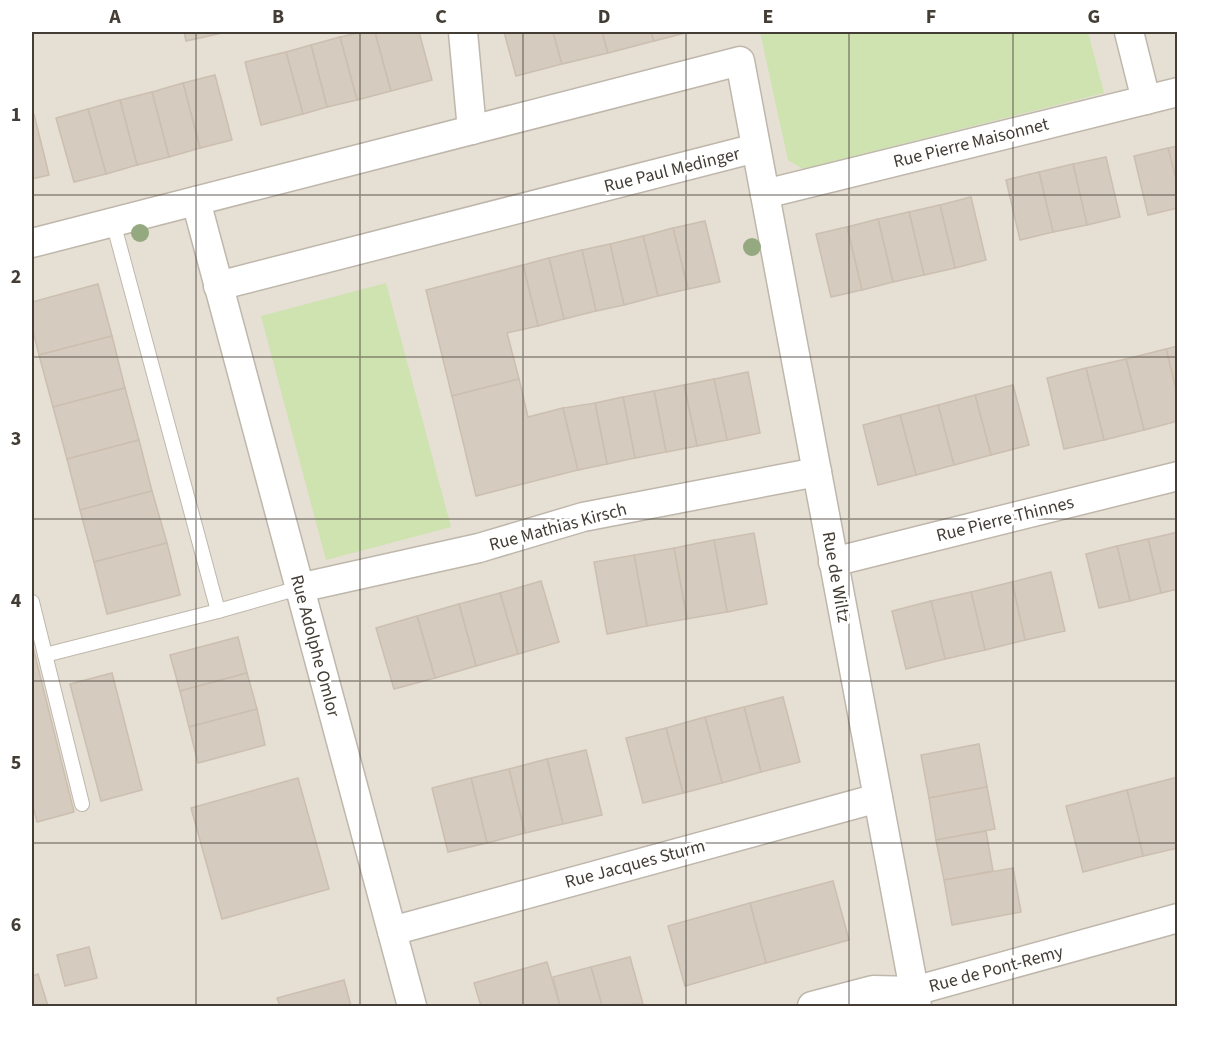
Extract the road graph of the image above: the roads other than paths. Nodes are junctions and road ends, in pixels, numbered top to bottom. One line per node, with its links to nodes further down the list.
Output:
1 (463, 32): 5 (street)
2 (1130, 32): 4 (street)
3 (1178, 92): 4 (street, Rue Pierre Maisonnet)
4 (1146, 100): 7 (street, Rue Pierre Maisonnet)
5 (472, 130): 6 (street, Rue Paul Medinger); 8 (street, Rue Paul Medinger)
6 (756, 148): 7 (street, Rue de Wiltz); 11 (street, Rue Paul Medinger)
7 (765, 194): 12 (street, Rue de Wiltz)
8 (196, 201): 9 (street, Rue Paul Medinger); 11 (street)
9 (113, 222): 10 (street, Rue Paul Medinger); 17 (lane)
10 (32, 243)
11 (218, 286): 15 (street, Rue Adolphe Omlor)
12 (817, 472): 14 (street, Rue de Wiltz); 15 (street, Rue Mathias Kirsch)
13 (1178, 476): 14 (street, Rue Pierre Thinnes)
14 (833, 562): 19 (street, Rue de Wiltz)
15 (299, 588): 17 (lane); 22 (street, Rue Adolphe Omlor)
16 (32, 602): 18 (lane)
17 (218, 611): 18 (lane)
18 (45, 655): 20 (lane)
19 (878, 798): 22 (street, Rue Jacques Sturm); 23 (street, Rue de Wiltz)
20 (82, 804)
21 (1178, 918): 23 (street, Rue de Pont-Remy)
22 (392, 931): 24 (street, Rue Adolphe Omlor)
23 (915, 999): 25 (street, Rue de Pont-Remy)
24 (412, 1006)
25 (812, 1006)

